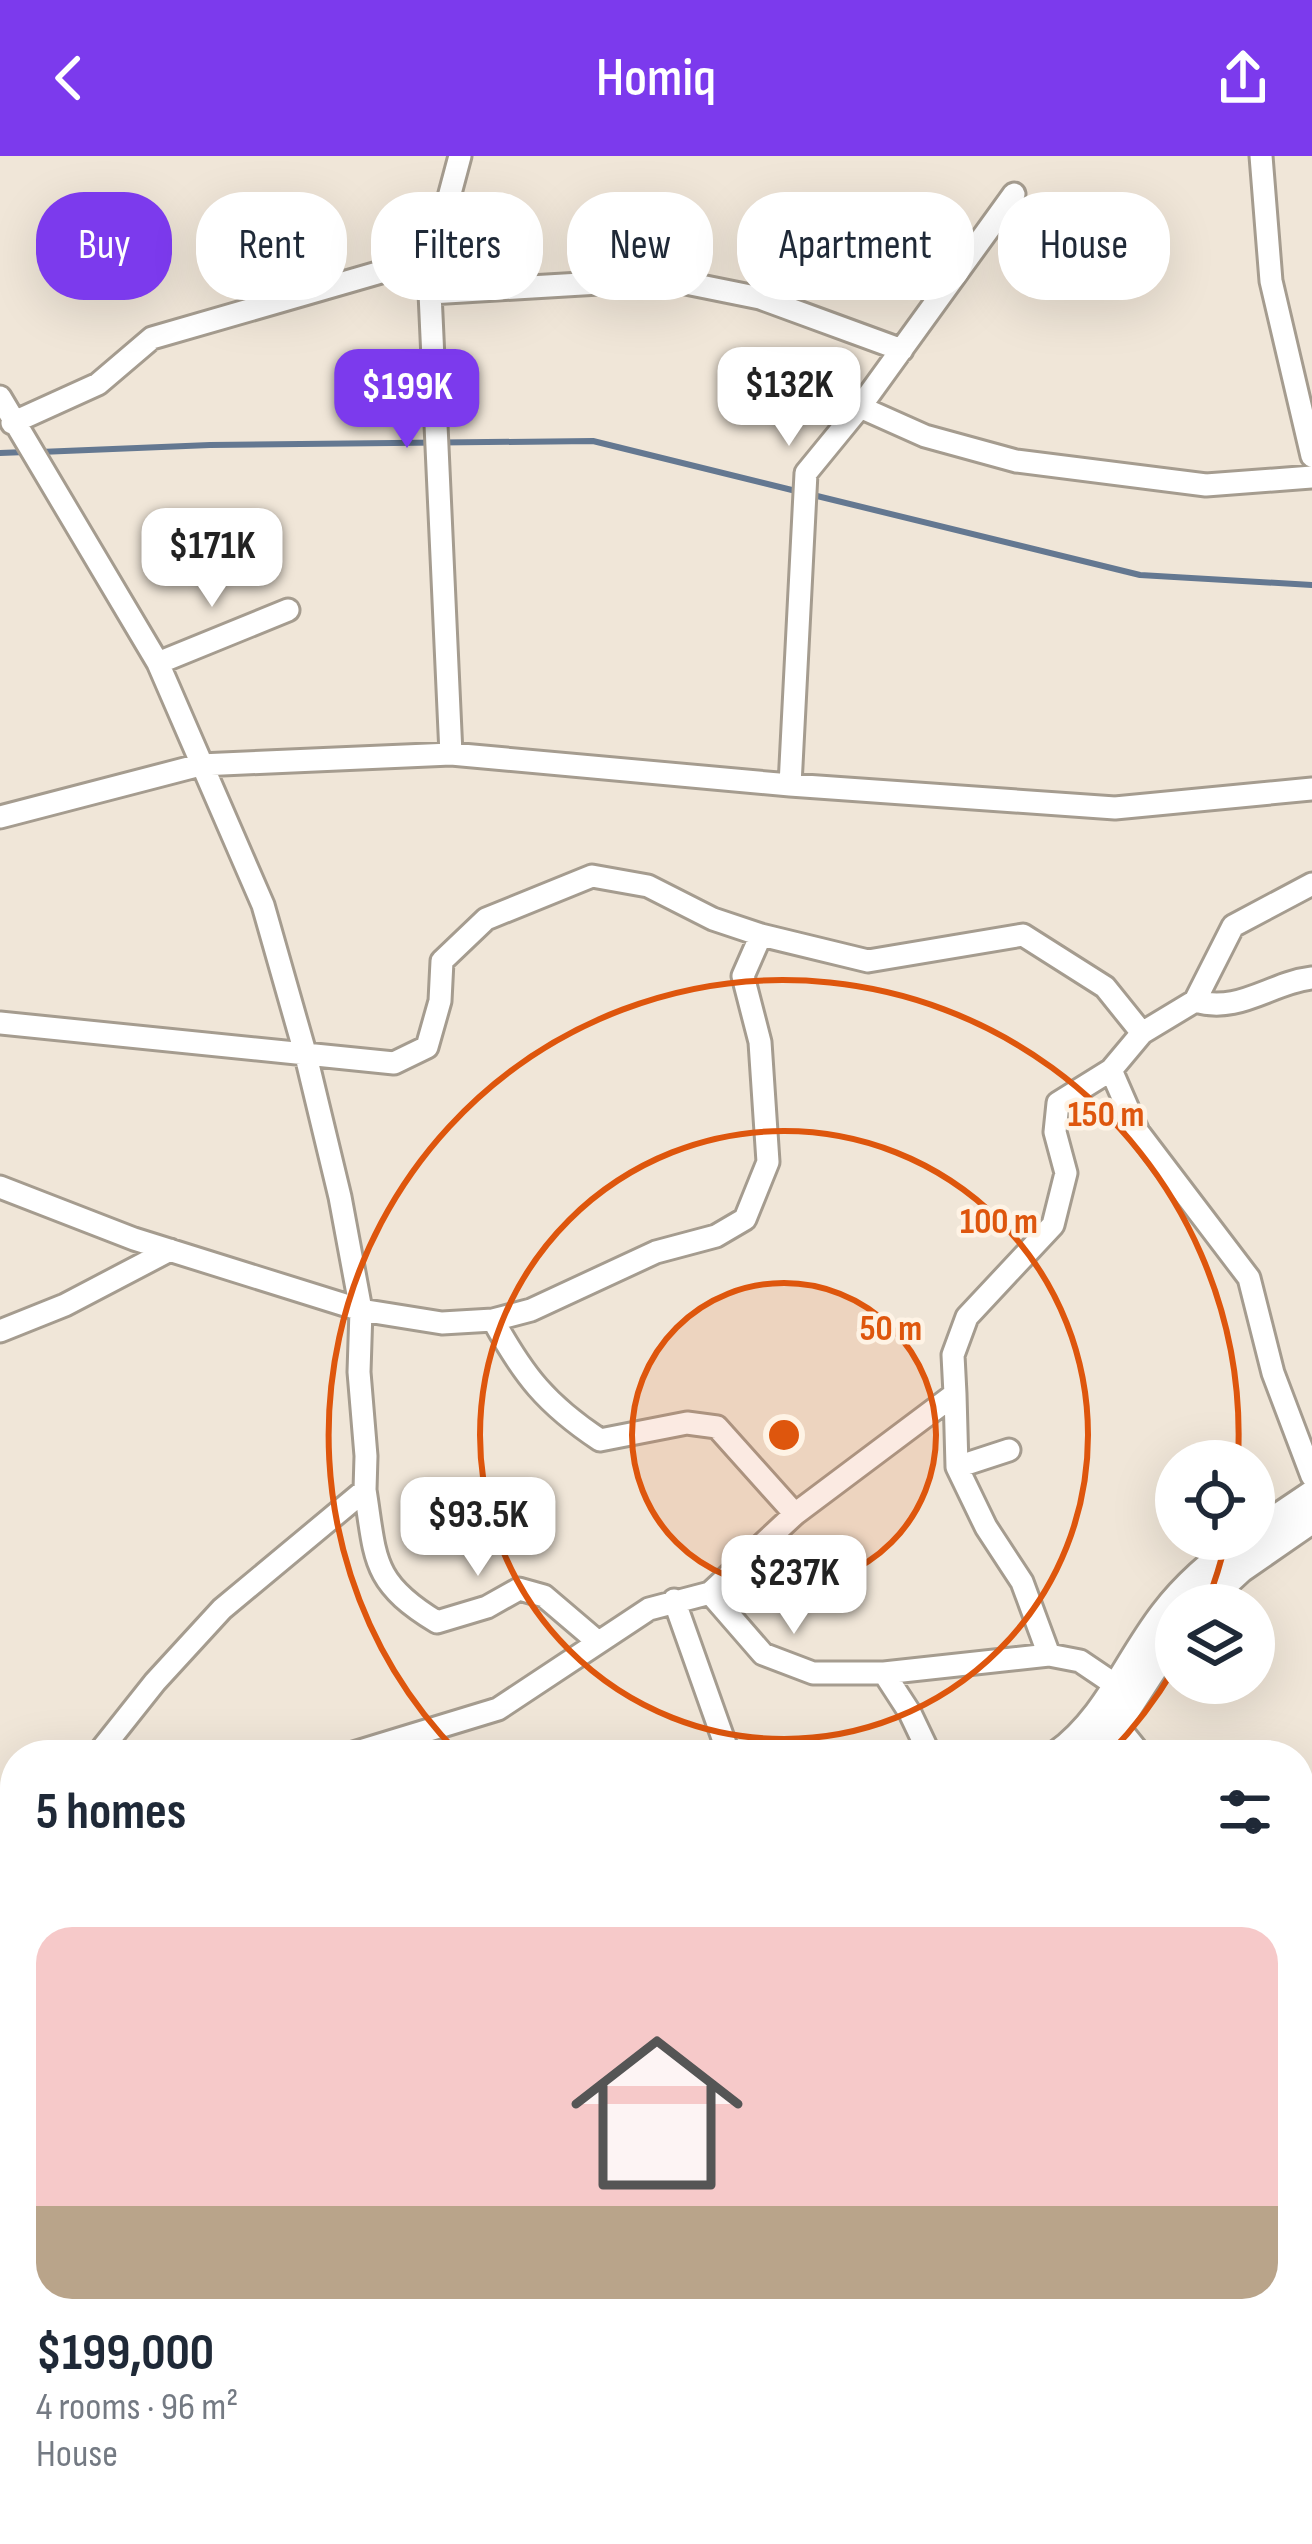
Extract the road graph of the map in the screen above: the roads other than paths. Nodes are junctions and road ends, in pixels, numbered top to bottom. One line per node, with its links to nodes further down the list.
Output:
1 (460, 156): 3 (street)
2 (1261, 156): 12 (street)
3 (450, 192)
4 (998, 216): 8 (street)
5 (371, 275): 11 (street)
6 (543, 286): 8 (street)
7 (430, 300): 16 (street)
8 (902, 350): 10 (street)
9 (0, 397): 11 (street)
10 (860, 407): 13 (street); 18 (street)
11 (13, 423): 15 (street)
12 (1312, 457)
13 (1312, 477)
14 (288, 610): 15 (street)
15 (158, 663): 17 (street)
16 (451, 754): 17 (street); 18 (street)
17 (200, 765): 20 (street); 27 (street)
18 (790, 785): 19 (street)
19 (1312, 789)
20 (0, 817)
21 (1312, 884): 24 (street)
22 (761, 935): 26 (street); 27 (street); 32 (street)
23 (1312, 978): 24 (street)
24 (1195, 1001): 26 (street)
25 (0, 1023): 27 (street)
26 (1142, 1034): 28 (street)
27 (306, 1056): 31 (street)
28 (1112, 1070): 34 (street); 37 (street)
29 (0, 1187): 30 (street)
30 (170, 1250): 31 (street); 33 (street)
31 (361, 1310): 32 (street); 38 (street)
32 (493, 1320): 40 (street)
33 (0, 1331)
34 (955, 1394): 36 (street); 40 (street)
35 (1009, 1450): 36 (street)
36 (957, 1467): 48 (street)
37 (1312, 1476)
38 (364, 1490): 47 (street); 53 (street)
39 (1312, 1495): 41 (main road)
40 (795, 1514): 45 (street)
41 (1275, 1520)
42 (1312, 1520): 44 (main road)
43 (1221, 1560): 51 (main road)
44 (1224, 1584)
45 (710, 1593): 46 (street); 50 (street)
46 (674, 1600): 47 (street); 55 (street)
47 (598, 1642): 54 (street)
48 (1049, 1655): 50 (street); 51 (street)
49 (1155, 1665): 52 (main road)
50 (884, 1672): 56 (street)
51 (1117, 1686): 57 (main road)
52 (1116, 1724): 58 (main road); 59 (street)
53 (109, 1740)
54 (396, 1740)
55 (724, 1740)
56 (922, 1740)
57 (1076, 1740)
58 (1103, 1740)
59 (1129, 1740)

